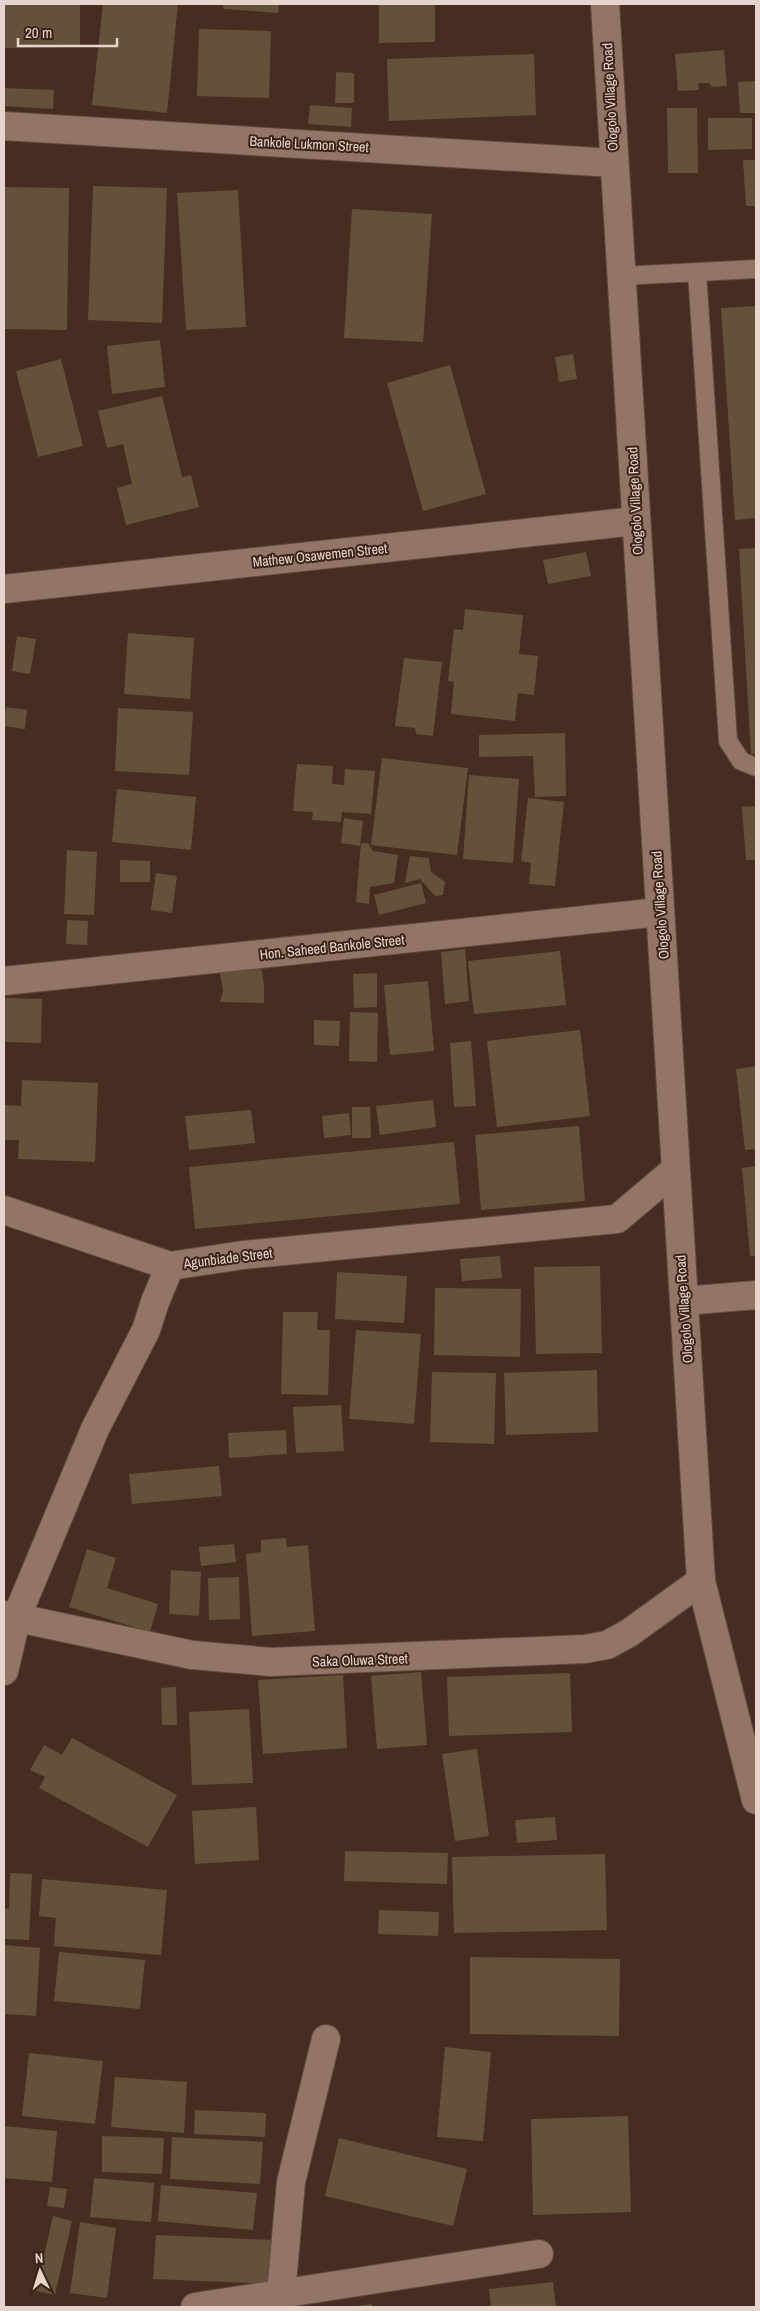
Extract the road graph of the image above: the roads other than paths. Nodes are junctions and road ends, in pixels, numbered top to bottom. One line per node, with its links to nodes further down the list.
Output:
1 (604, 4): 3 (street, Ologolo Village Road)
2 (4, 126): 3 (street, Bankole Lukmon Street)
3 (614, 163): 6 (street, Ologolo Village Road)
4 (756, 269): 5 (lane)
5 (696, 272): 6 (lane); 9 (lane)
6 (621, 276): 7 (street, Ologolo Village Road)
7 (636, 521): 8 (street, Mathew Osawemen Street); 10 (street, Ologolo Village Road)
8 (4, 589)
9 (756, 767)
10 (660, 912): 11 (street, Hon. Saheed Bankole Street); 12 (street, Ologolo Village Road)
11 (4, 981)
12 (675, 1170): 14 (street, Agunbiade Street); 16 (street, Ologolo Village Road)
13 (4, 1210): 14 (street)
14 (170, 1266): 18 (street, Agunbiade Street)
15 (756, 1295): 16 (street)
16 (684, 1301): 17 (street, Ologolo Village Road)
17 (701, 1581): 18 (street, Saka Oluwa Street); 20 (street, Ologolo Village Road)
18 (10, 1616): 19 (street, Agunbiade Street)
19 (4, 1671)
20 (756, 1800)
21 (326, 2040): 23 (street)
22 (539, 2254): 23 (street)
23 (281, 2294): 24 (street)
24 (195, 2307)

